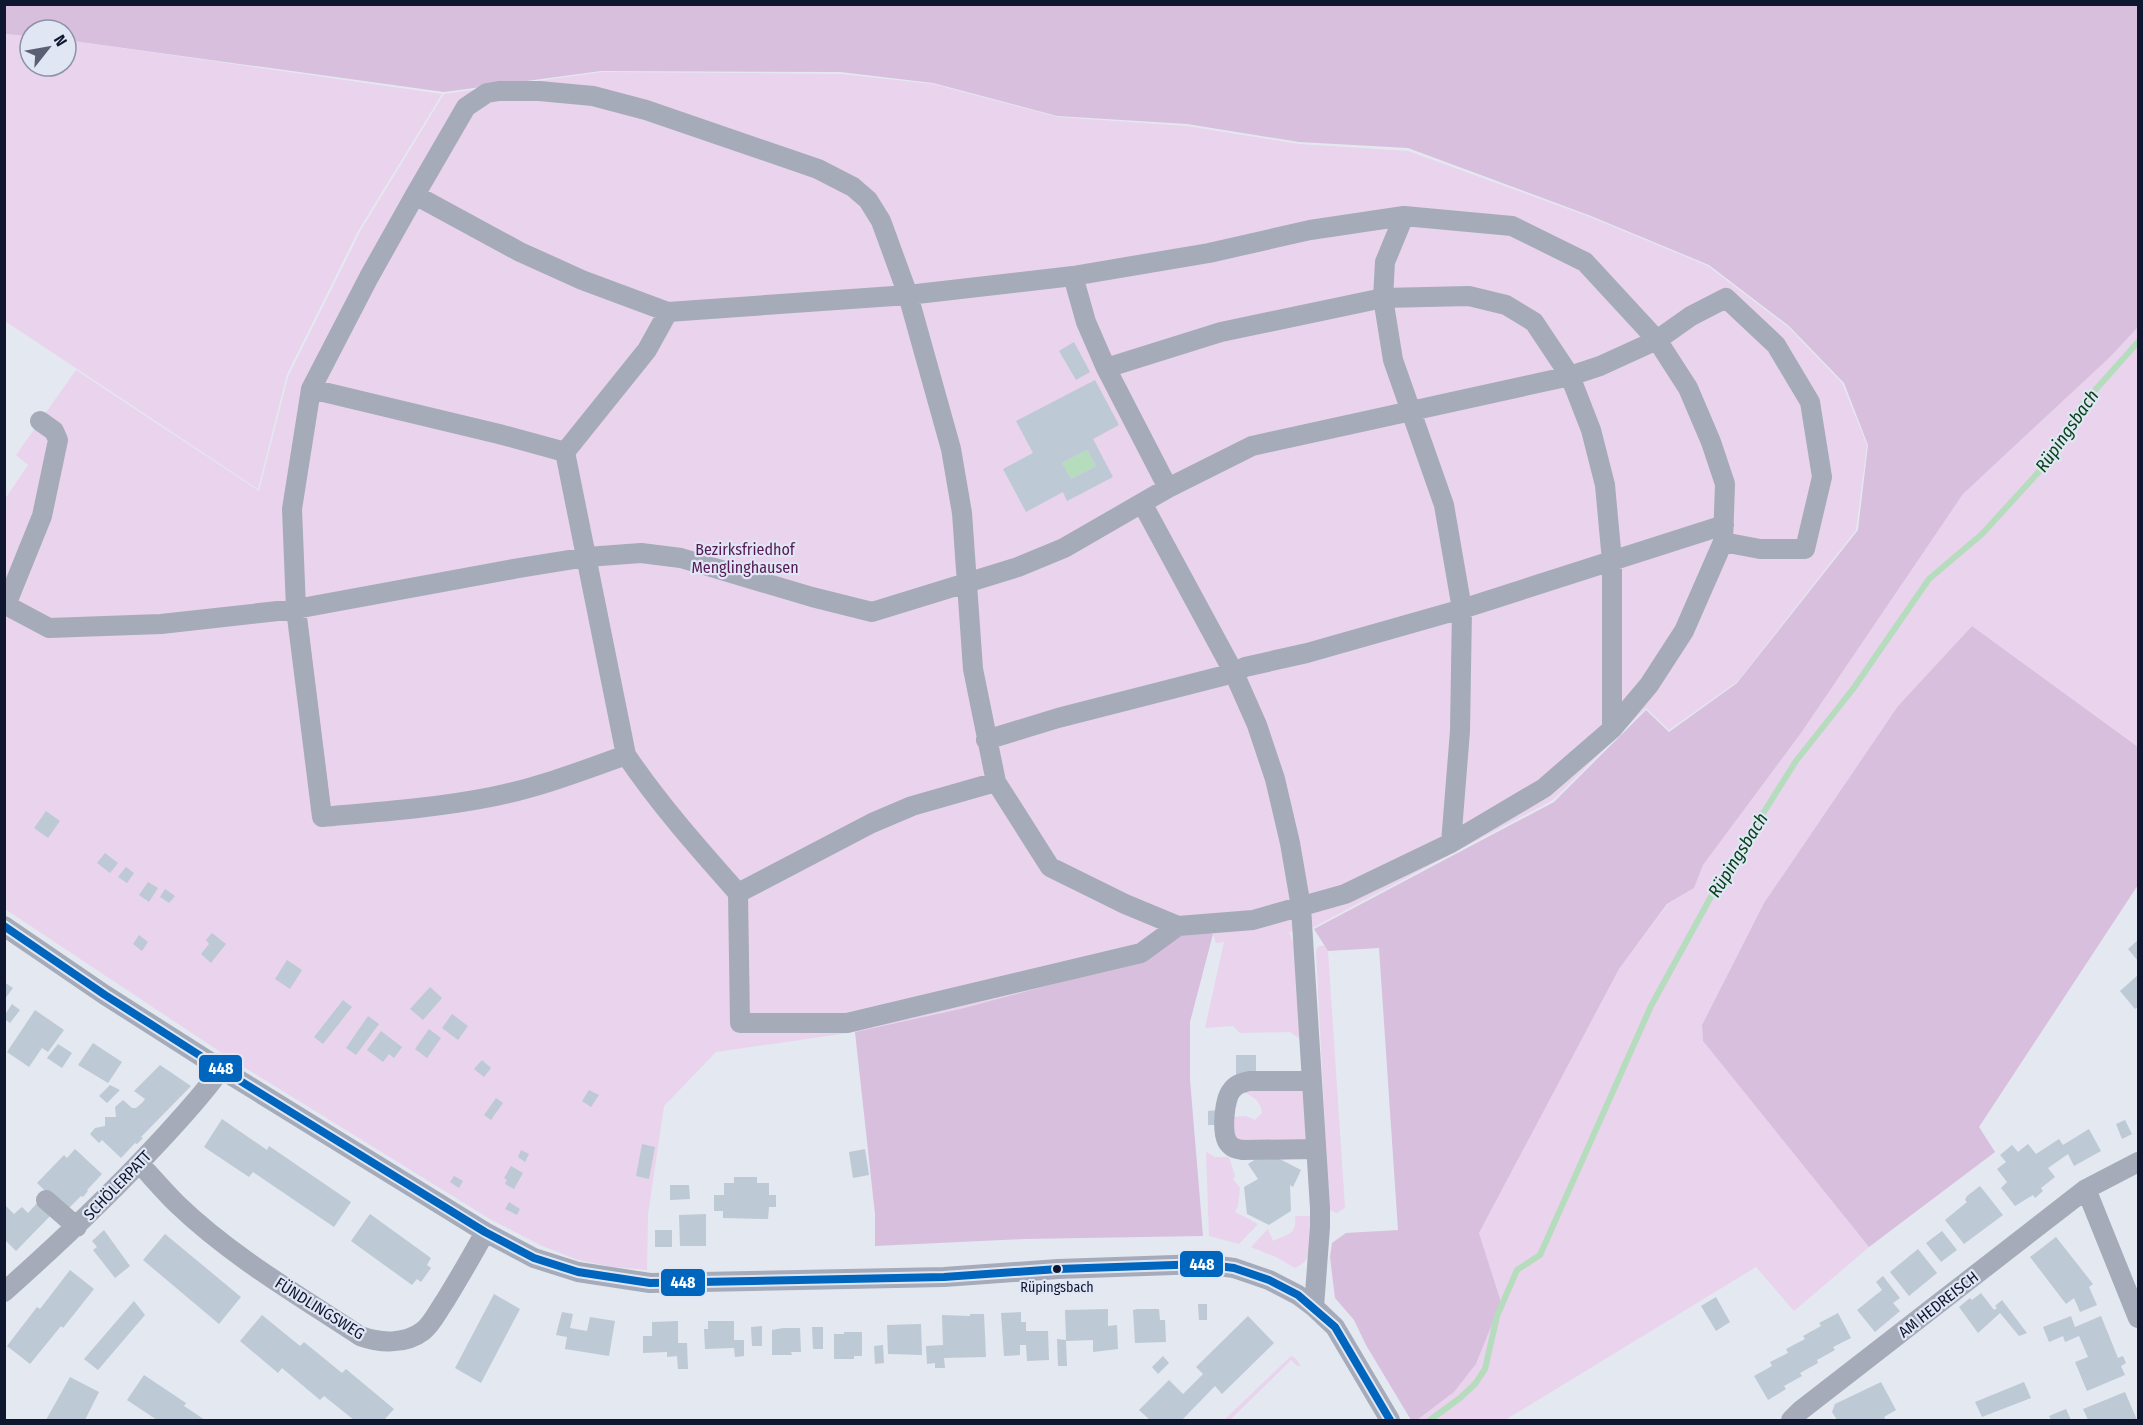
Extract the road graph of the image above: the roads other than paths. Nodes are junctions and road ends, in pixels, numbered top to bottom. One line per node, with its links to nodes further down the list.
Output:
1 (415, 195): 4 (street); 6 (street); 10 (street)
2 (1404, 216): 3 (street); 5 (street); 7 (street)
3 (1073, 276): 4 (street); 8 (street)
4 (908, 295): 6 (street); 19 (street)
5 (1383, 298): 8 (street); 9 (street); 11 (street)
6 (668, 312): 13 (street)
7 (1657, 340): 9 (street); 16 (street); 16 (street)
8 (1106, 368): 14 (street)
9 (1570, 376): 11 (street); 18 (street)
10 (310, 389): 13 (street); 21 (street)
11 (1410, 412): 14 (street); 22 (street)
12 (40, 421): 20 (street)
13 (565, 452): 17 (street)
14 (1168, 488): 15 (street)
15 (1142, 503): 19 (street); 23 (street)
16 (1723, 533): 18 (street); 24 (street)
17 (587, 557): 19 (street); 21 (street); 26 (street)
18 (1611, 561): 22 (street); 24 (street)
19 (968, 583): 25 (street)
20 (5, 604): 21 (street)
21 (296, 609): 26 (street)
22 (1462, 609): 23 (street); 28 (street)
23 (1234, 673): 25 (street); 30 (street)
24 (1612, 729): 28 (street)
25 (986, 740): 27 (street)
26 (626, 754): 29 (street)
27 (996, 782): 29 (street); 32 (street)
28 (1451, 843): 30 (street)
29 (738, 893): 32 (street)
30 (1301, 907): 32 (street); 34 (street)
31 (4, 926): 33 (street)
32 (1178, 926)
33 (221, 1069): 37 (street, SCHÖLERPATT); 41 (street)
34 (1312, 1081): 35 (street); 35 (street)
35 (1316, 1149): 43 (street)
36 (2139, 1162): 38 (street, AM HEDREISCH)
37 (140, 1163): 40 (street, SCHÖLERPATT); 41 (street, FÜNDLINGSWEG)
38 (2086, 1189): 44 (street); 45 (street, AM HEDREISCH)
39 (46, 1200): 40 (street)
40 (76, 1227): 42 (street, SCHÖLERPATT)
41 (485, 1232): 43 (street)
42 (4, 1292)
43 (1314, 1307): 46 (street)
44 (2139, 1318)
45 (1799, 1417)
46 (1390, 1420)

